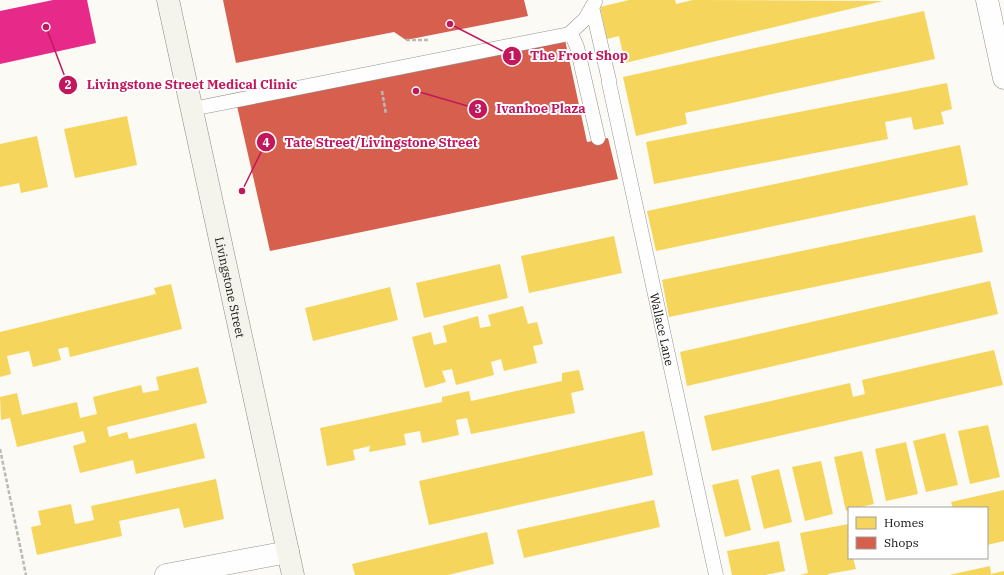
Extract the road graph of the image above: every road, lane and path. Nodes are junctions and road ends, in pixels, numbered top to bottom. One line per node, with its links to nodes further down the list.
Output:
1 (168, 0): 6 (main road, Livingstone Street)
2 (987, 0): 5 (street)
3 (594, 3): 4 (lane); 13 (lane, Wallace Lane)
4 (569, 34): 6 (lane); 7 (lane)
5 (1004, 78)
6 (192, 109): 9 (main road, Livingstone Street)
7 (598, 138)
8 (0, 449): 10 (path)
9 (288, 552): 11 (street); 12 (main road, Livingstone Street)
10 (26, 575)
11 (166, 575)
12 (293, 575)
13 (716, 575)

